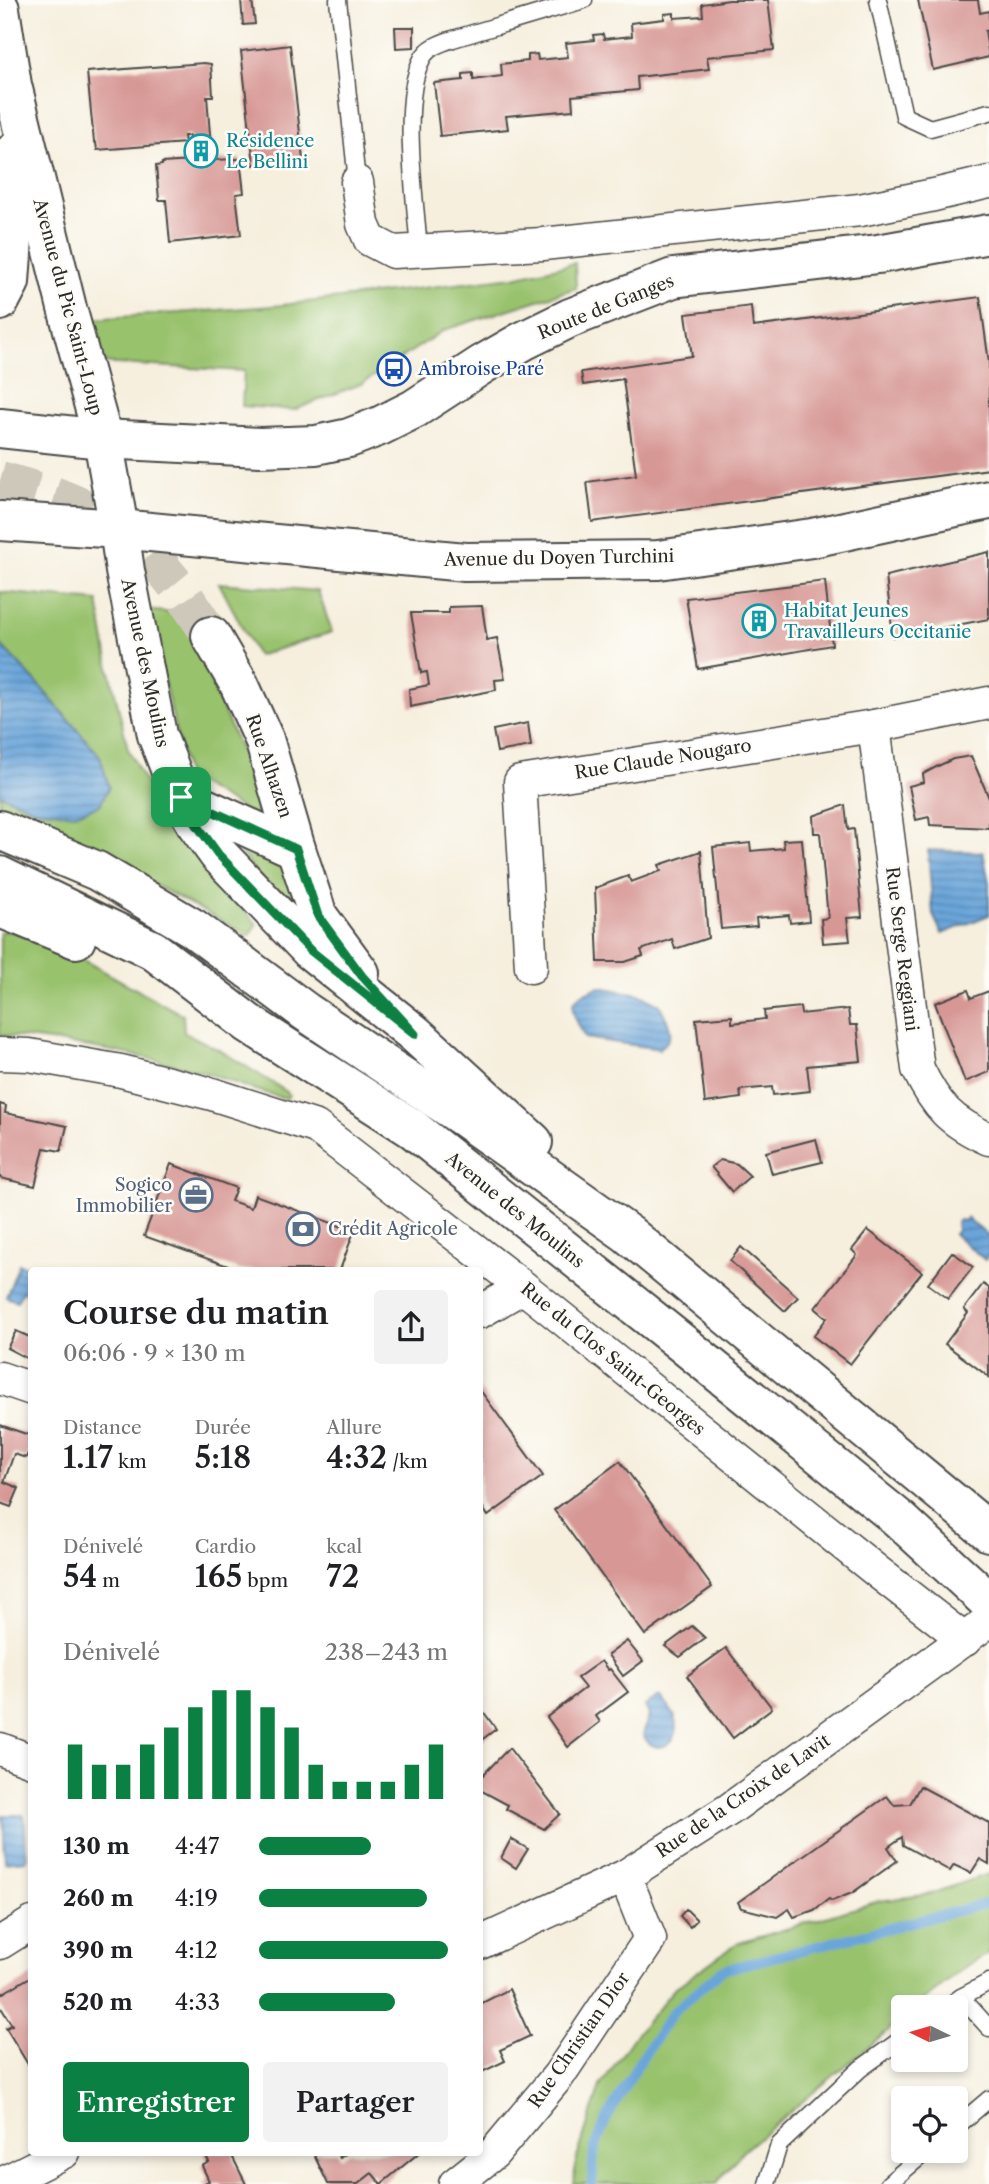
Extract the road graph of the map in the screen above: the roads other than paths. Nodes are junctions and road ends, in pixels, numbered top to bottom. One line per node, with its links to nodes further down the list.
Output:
1 (338, 0): 7 (lane)
2 (584, 0): 12 (lane)
3 (878, 0): 6 (lane)
4 (0, 9): 5 (main road, Avenue du Pic Saint-Loup)
5 (12, 85): 13 (main road, Avenue du Pic Saint-Loup); 15 (main road, Avenue du Pic Saint-Loup)
6 (989, 112)
7 (357, 182): 12 (street)
8 (989, 182): 9 (street)
9 (934, 195): 11 (street); 12 (street)
10 (989, 234): 11 (main road, Route de Ganges)
11 (944, 243): 15 (main road, Route de Ganges)
12 (419, 251)
13 (0, 300)
14 (0, 428): 15 (main road, Route de Ganges)
15 (103, 439): 18 (main road, Avenue du Pic Saint-Loup)
16 (989, 500): 18 (main road, Avenue du Doyen Turchini)
17 (0, 522): 18 (main road, Avenue du Doyen Turchini)
18 (119, 530): 22 (main road, Avenue des Moulins)
19 (211, 636): 24 (main road, Rue Alhazen)
20 (989, 703): 21 (street, Rue Claude Nougaro)
21 (874, 726): 27 (street, Rue Claude Nougaro); 31 (street, Rue Serge Reggiani)
22 (181, 797): 24 (main road); 29 (main road, Avenue des Moulins)
23 (0, 830): 32 (main road, Avenue des Moulins)
24 (296, 849): 29 (main road, Rue Alhazen)
25 (0, 876): 28 (main road, Avenue des Moulins)
26 (0, 908): 28 (main road)
27 (531, 967)
28 (248, 1023): 38 (main road, Avenue des Moulins)
29 (415, 1034): 32 (main road, Avenue des Moulins)
30 (0, 1054): 33 (street, Rue du Clos Saint-Georges)
31 (989, 1139)
32 (628, 1234): 37 (main road, Avenue des Moulins)
33 (523, 1287): 34 (street); 38 (street, Rue du Clos Saint-Georges)
34 (483, 1310)
35 (0, 1378): 36 (street)
36 (28, 1388)
37 (988, 1534)
38 (982, 1628): 41 (street, Rue de la Croix de Lavit)
39 (0, 1749): 40 (street)
40 (28, 1760)
41 (625, 1876): 43 (street, Rue de la Croix de Lavit); 55 (street, Rue Christian Dior)
42 (28, 1926): 44 (street)
43 (483, 1942)
44 (0, 1943)
45 (989, 1982): 46 (lane)
46 (965, 1995)
47 (968, 2005): 48 (lane)
48 (989, 2028)
49 (891, 2047): 56 (lane)
50 (989, 2099): 51 (lane)
51 (968, 2117)
52 (56, 2156): 54 (street)
53 (913, 2163): 57 (lane)
54 (1, 2184)
55 (454, 2184)
56 (767, 2184)
57 (888, 2184)

